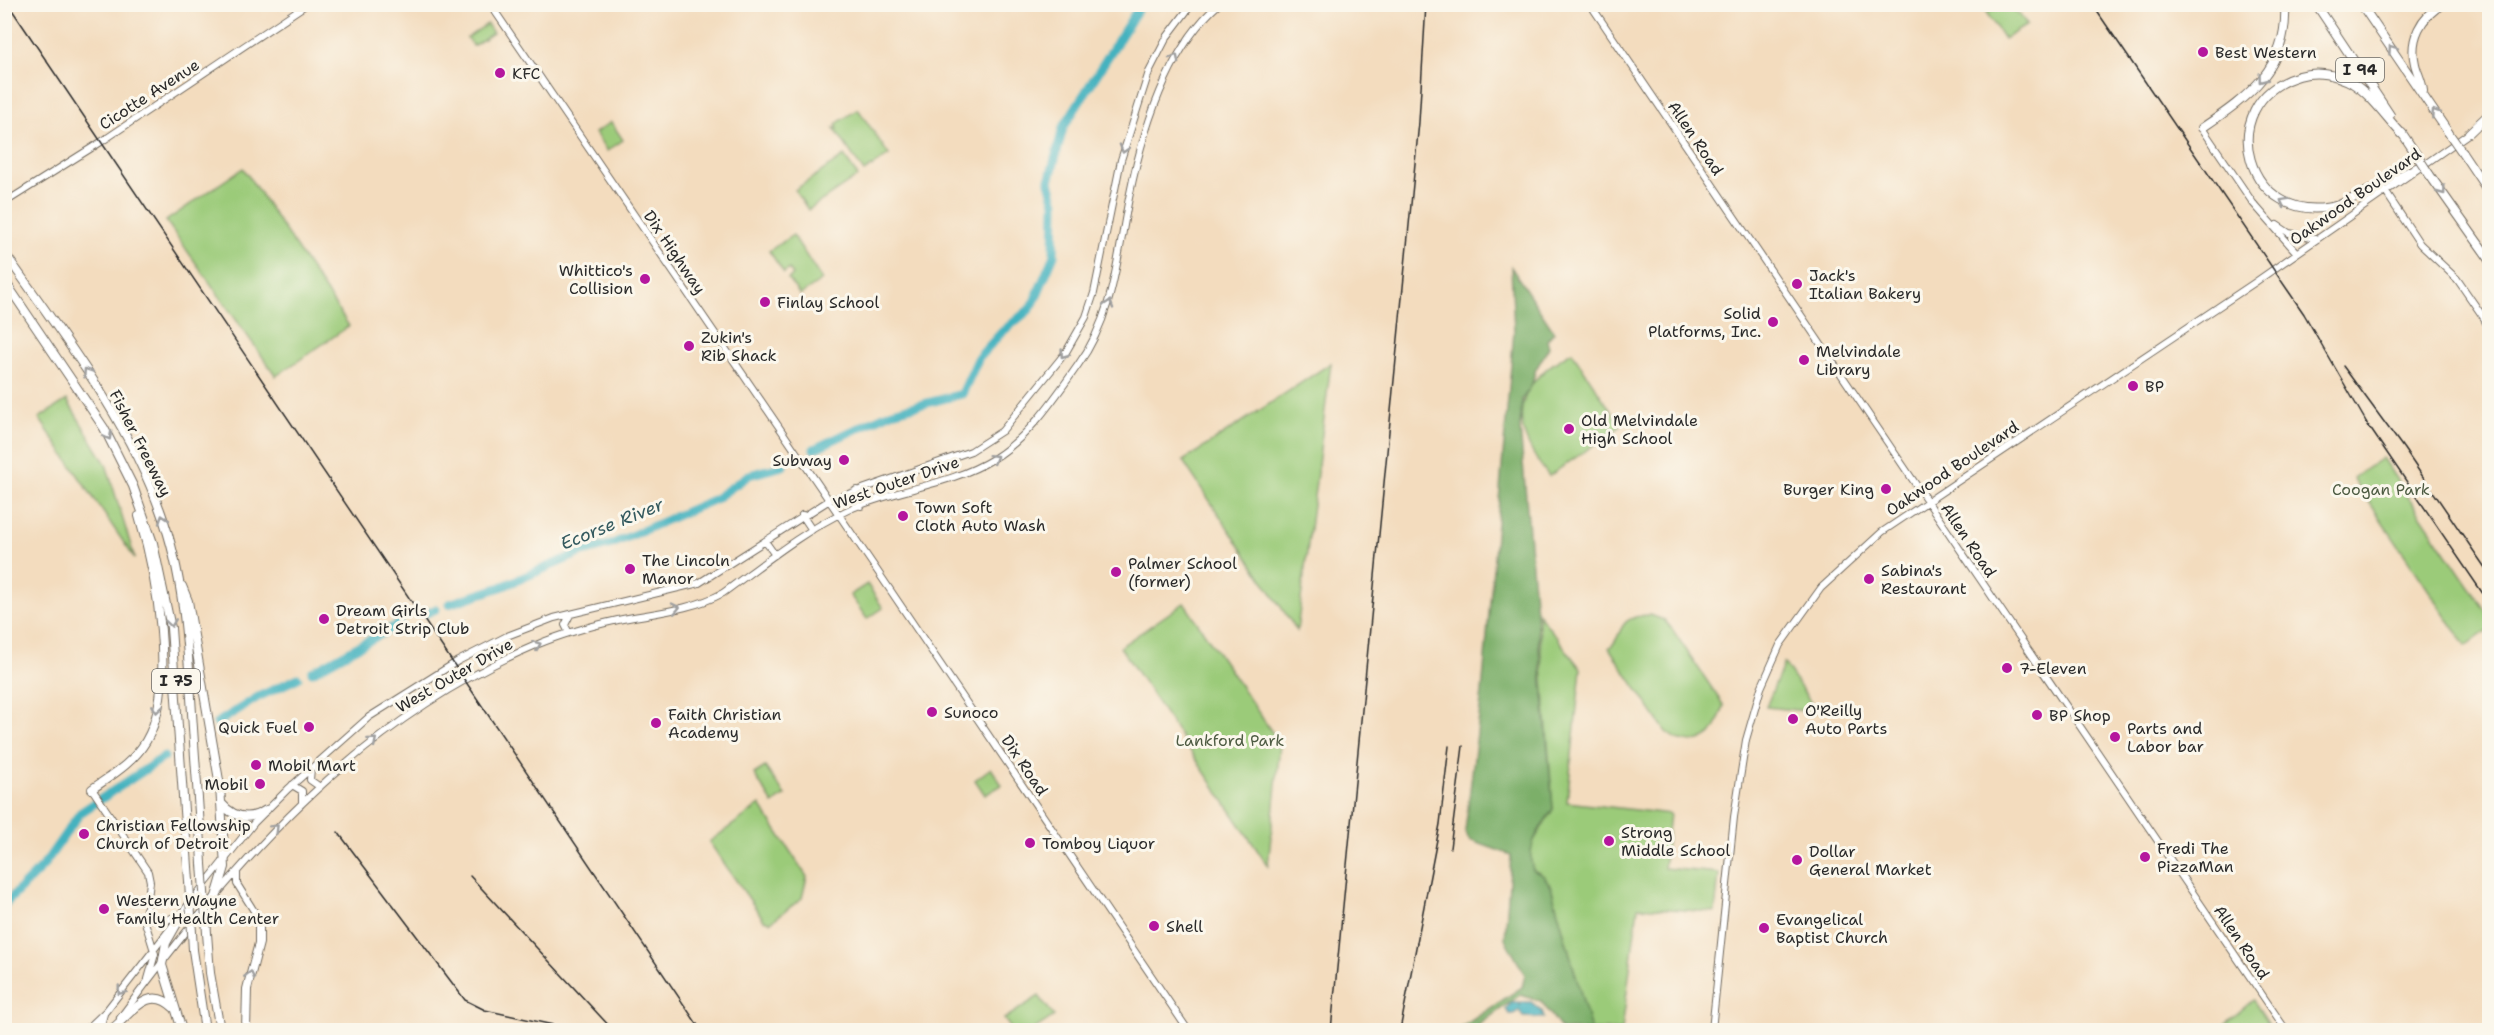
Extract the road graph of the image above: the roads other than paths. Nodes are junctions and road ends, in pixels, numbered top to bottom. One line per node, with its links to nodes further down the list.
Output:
1 (307, 4): 19 (main road, Cicotte Avenue)
2 (490, 4): 29 (main road, Dix Highway)
3 (1192, 4): 28 (main road, West Outer Drive, one-way to 28)
4 (1219, 4): 31 (main road, West Outer Drive, one-way to 4)
5 (1590, 4): 30 (main road, Allen Road)
6 (2285, 4): 13 (highway, one-way to 13)
7 (2316, 4): 15 (highway, I 94)
8 (2361, 4): 10 (highway, I 94, one-way to 8)
9 (2443, 4): 10 (highway)
10 (2422, 93): 18 (highway, I 94, one-way to 10, bridge)
11 (2490, 113): 14 (highway)
12 (2490, 119): 14 (main road, Oakwood Boulevard)
13 (2202, 128): 20 (main road)
14 (2469, 133): 16 (main road, Oakwood Boulevard)
15 (2403, 135): 16 (highway, one-way to 15); 24 (highway, I 94, one-way to 24, bridge)
16 (2416, 168): 17 (main road, Oakwood Boulevard)
17 (2385, 191): 21 (main road, Oakwood Boulevard); 26 (main road)
18 (2490, 194)
19 (4, 203)
20 (2263, 213): 21 (main road); 23 (main road)
21 (2316, 238): 23 (main road, Oakwood Boulevard)
22 (4, 252): 37 (highway, Fisher Freeway / I 75, one-way to 22)
23 (2297, 253): 30 (main road, Oakwood Boulevard)
24 (2490, 260)
25 (4, 280): 27 (highway, Fisher Freeway / I 75, one-way to 27)
26 (2488, 322)
27 (133, 486): 43 (highway, one-way to 43); 61 (highway, Fisher Freeway / I 75, one-way to 61, bridge)
28 (856, 490): 29 (main road, West Outer Drive); 31 (main road)
29 (828, 501): 32 (main road, West Outer Drive); 33 (main road, Dix Highway)
30 (1927, 502): 65 (main road, Oakwood Boulevard); 66 (main road, Allen Road)
31 (861, 506): 33 (main road, West Outer Drive)
32 (802, 515): 34 (main road); 35 (main road, West Outer Drive)
33 (838, 515): 34 (main road, West Outer Drive); 64 (main road, Dix Road)
34 (812, 530): 36 (main road, West Outer Drive)
35 (765, 541): 36 (main road); 38 (main road, West Outer Drive)
36 (775, 555): 39 (main road, West Outer Drive, one-way to 36)
37 (178, 576): 44 (highway); 62 (highway, Fisher Freeway / I 75, bridge)
38 (570, 615): 39 (main road); 40 (main road, West Outer Drive)
39 (569, 633): 42 (main road, West Outer Drive, one-way to 39)
40 (312, 768): 41 (main road, West Outer Drive); 42 (main road)
41 (292, 785): 45 (main road); 46 (main road, West Outer Drive)
42 (320, 787): 45 (main road, West Outer Drive)
43 (97, 796): 50 (main road)
44 (221, 803): 46 (highway); 47 (highway)
45 (302, 803): 48 (main road, West Outer Drive, one-way to 45)
46 (266, 810): 47 (main road, West Outer Drive)
47 (225, 859): 49 (highway); 51 (main road, West Outer Drive)
48 (240, 867): 49 (main road, West Outer Drive); 52 (main road)
49 (216, 897): 54 (main road, West Outer Drive)
50 (146, 909): 51 (main road); 53 (main road)
51 (183, 913): 53 (main road, West Outer Drive); 54 (highway)
52 (259, 920): 63 (highway, one-way to 52)
53 (153, 950): 55 (main road); 57 (main road, West Outer Drive, one-way to 57)
54 (162, 965): 55 (main road, West Outer Drive); 56 (highway)
55 (147, 983): 59 (main road, West Outer Drive)
56 (175, 1010): 59 (highway); 60 (highway)
57 (106, 1011): 58 (main road, West Outer Drive); 59 (main road)
58 (86, 1030)
59 (111, 1030)
60 (182, 1030)
61 (206, 1030)
62 (220, 1030)
63 (246, 1030)
64 (1188, 1030)
65 (1712, 1030)
66 (2286, 1030)

